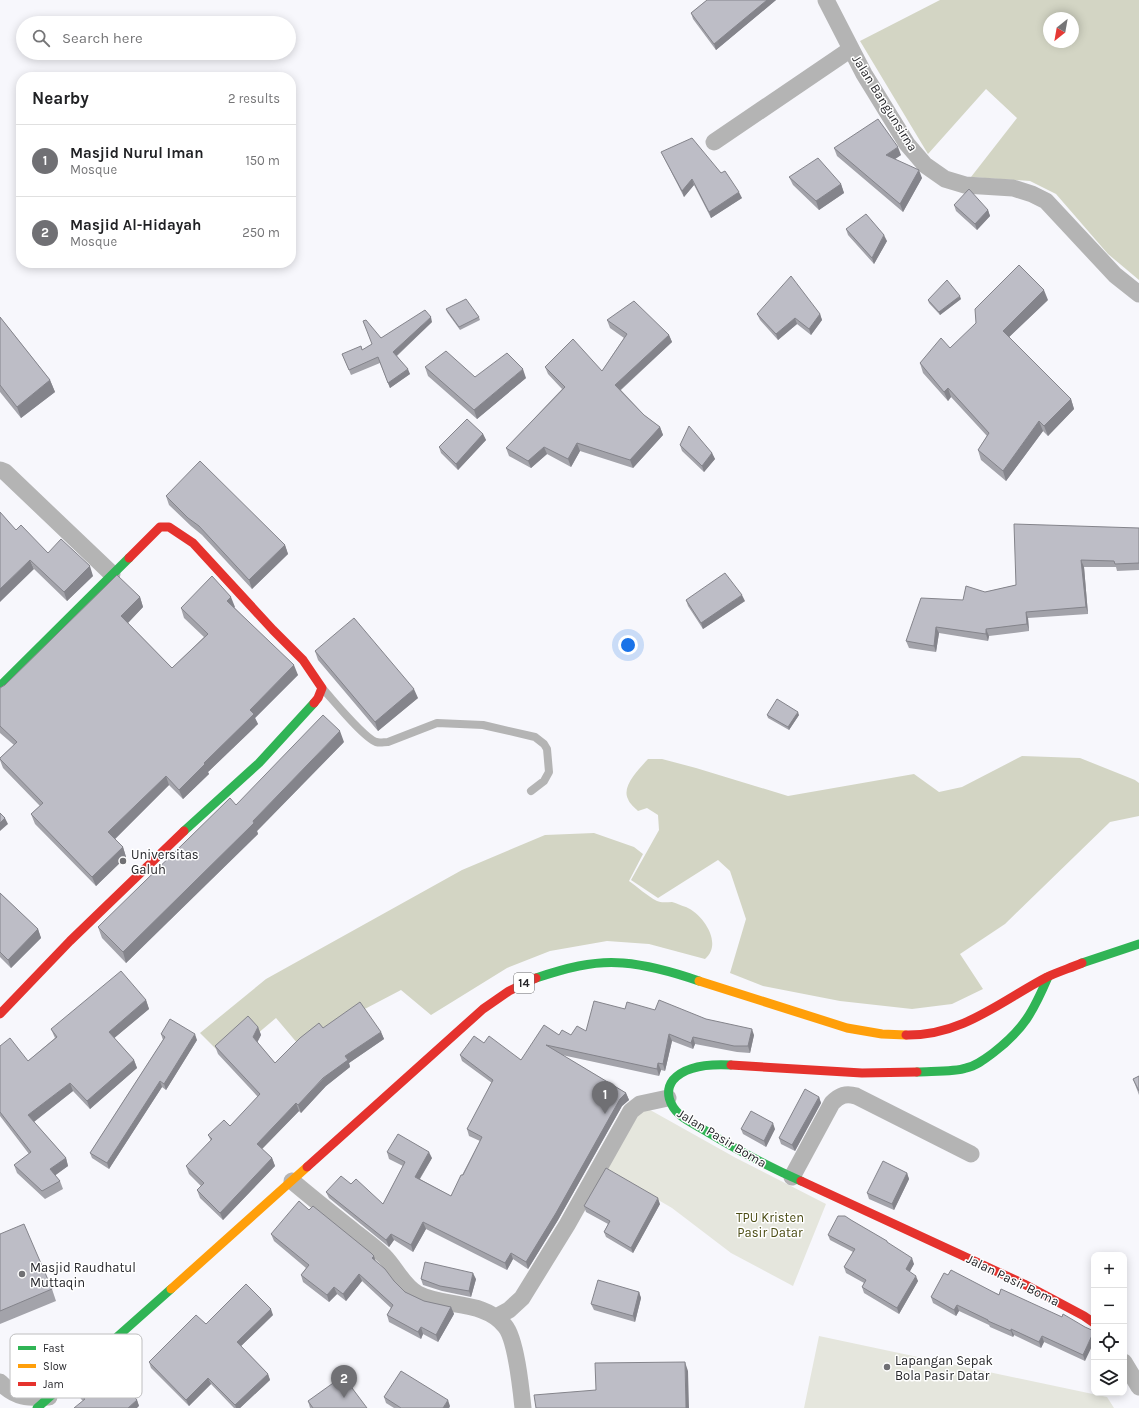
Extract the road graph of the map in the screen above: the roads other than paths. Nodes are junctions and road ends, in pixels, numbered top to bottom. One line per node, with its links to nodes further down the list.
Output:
1 (826, 0): 2 (street, Jalan Bangunsirna)
2 (851, 49): 3 (street); 4 (street, Jalan Bangunsirna)
3 (714, 142)
4 (1139, 294)
5 (0, 470): 6 (street)
6 (112, 574): 7 (main road); 8 (main road)
7 (0, 686)
8 (322, 688): 9 (lane); 12 (main road)
9 (531, 791)
10 (1139, 944): 11 (main road, 14)
11 (1048, 977): 13 (main road, Jalan Pasir Boma); 16 (main road, 14)
12 (0, 1014)
13 (668, 1098): 15 (main road, Jalan Pasir Boma); 17 (street)
14 (970, 1154): 15 (street)
15 (792, 1177): 18 (main road, Jalan Pasir Boma)
16 (292, 1181): 17 (street); 19 (main road, 14)
17 (496, 1316): 26 (street)
18 (1091, 1321)
19 (120, 1334)
20 (1127, 1367): 22 (street)
21 (0, 1382): 23 (street)
22 (1139, 1387)
23 (10, 1390)
24 (30, 1398): 25 (street)
25 (43, 1402)
26 (523, 1408)

